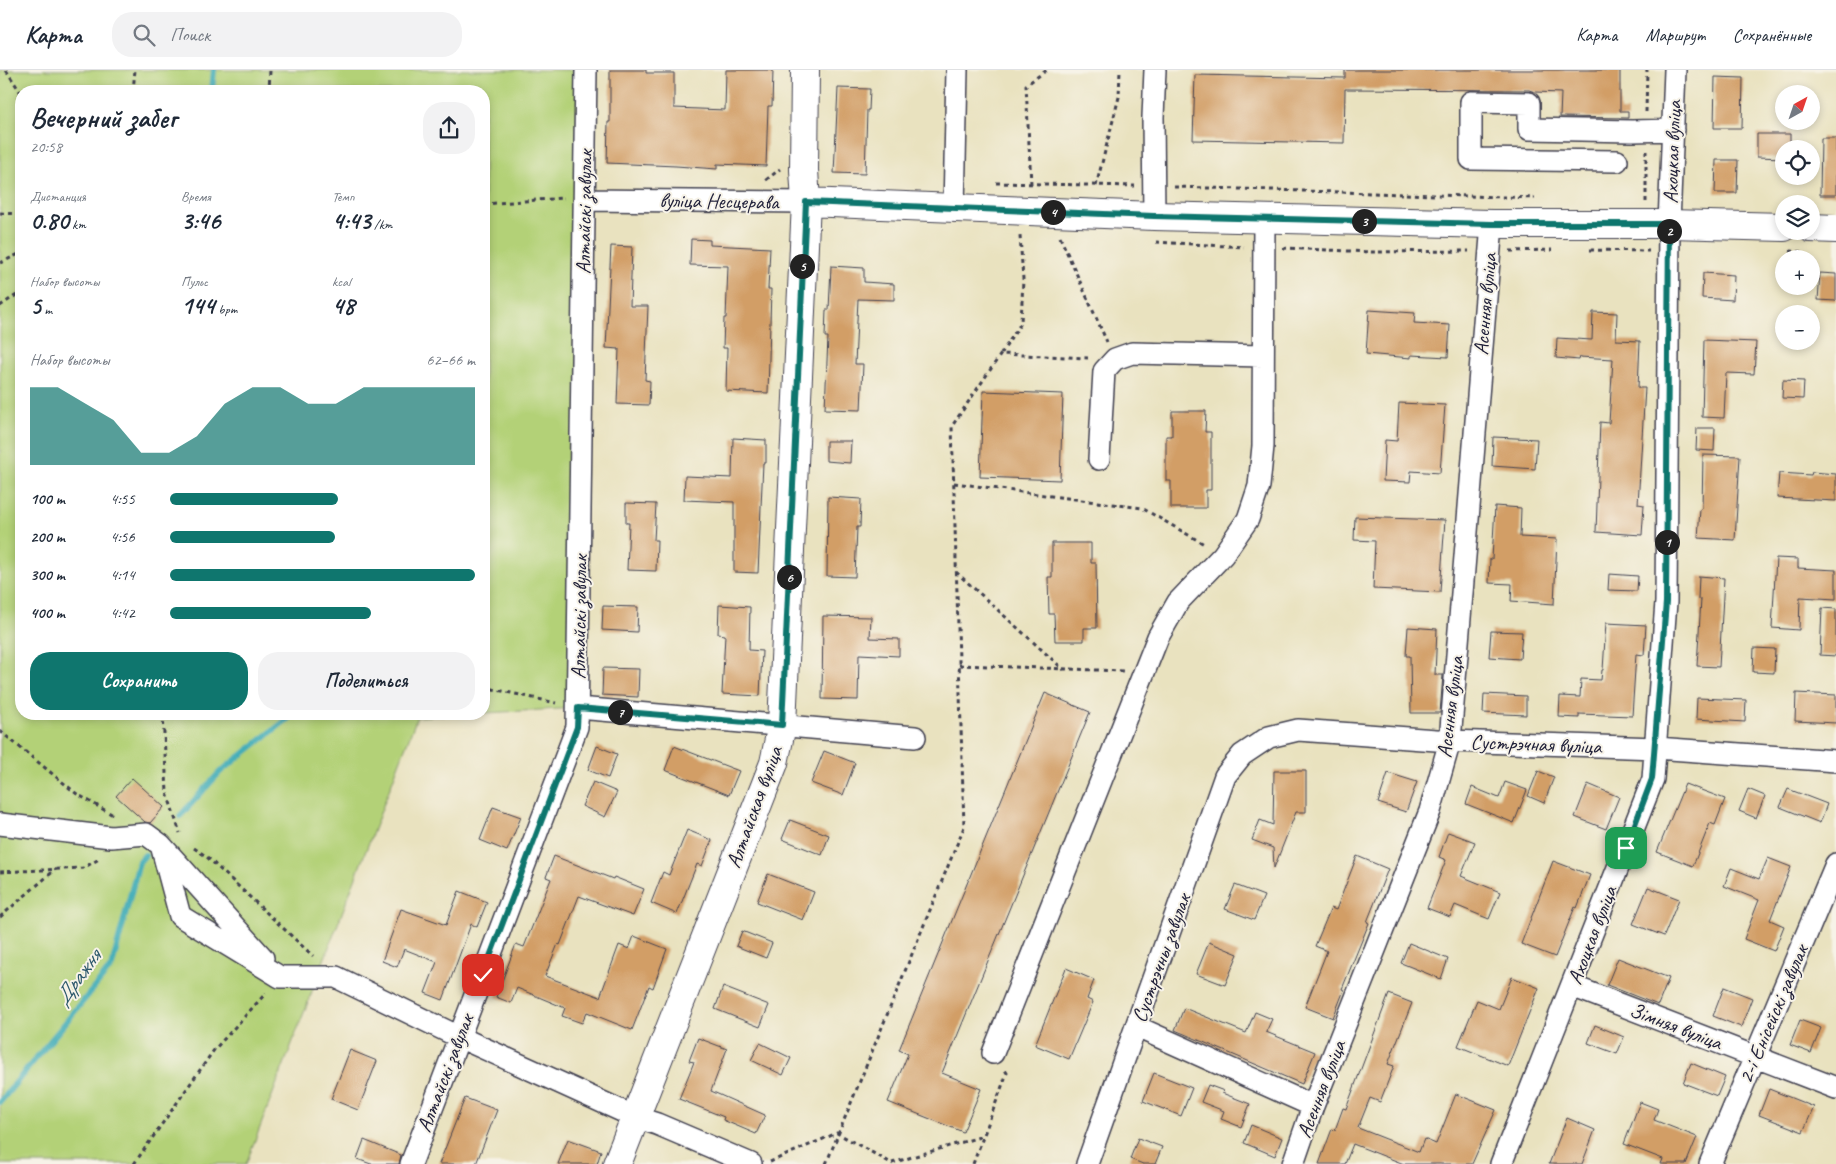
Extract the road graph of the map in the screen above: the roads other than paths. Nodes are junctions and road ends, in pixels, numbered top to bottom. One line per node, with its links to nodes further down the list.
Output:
1 (586, 70): 10 (street, Алтайскі завулак)
2 (805, 70): 11 (main road, Алтайская вуліца)
3 (957, 70): 12 (street)
4 (1155, 70): 13 (street)
5 (1675, 70): 7 (street, Ахоцкая вуліца)
6 (1528, 129): 7 (street); 8 (street); 8 (street)
7 (1673, 130): 16 (street, Ахоцкая вуліца)
8 (1528, 160): 9 (street)
9 (1618, 161)
10 (584, 200): 11 (street, вуліца Несцерава); 22 (street, Алтайскі завулак)
11 (806, 202): 12 (main road, вуліца Несцерава); 23 (main road, Алтайская вуліца)
12 (954, 208): 13 (main road, вуліца Несцерава)
13 (1154, 216): 14 (main road, вуліца Несцерава)
14 (1264, 218): 15 (main road, вуліца Несцерава); 20 (street)
15 (1492, 224): 16 (main road, вуліца Несцерава); 25 (street, Асенняя вуліца)
16 (1669, 224): 17 (main road, вуліца Несцерава); 26 (street, Ахоцкая вуліца)
17 (1775, 228)
18 (1820, 228): 19 (main road)
19 (1836, 229)
20 (1263, 356): 21 (street); 36 (street)
21 (1100, 459)
22 (578, 708): 23 (street); 35 (street, Алтайскі завулак)
23 (782, 725): 24 (street); 40 (main road, Алтайская вуліца)
24 (915, 737)
25 (1450, 742): 26 (street, Сустрэчная вуліца); 27 (street, Сустрэчная вуліца); 39 (street, Асенняя вуліца)
26 (1656, 748): 28 (street, Сустрэчная вуліца); 33 (street, Ахоцкая вуліца)
27 (1242, 755): 34 (street, Сустрэчны завулак)
28 (1836, 761)
29 (0, 824): 30 (street)
30 (153, 840): 32 (street); 32 (street)
31 (1835, 870): 37 (street, 2-і Енісейскі завулак)
32 (280, 977): 35 (street)
33 (1572, 986): 37 (street, Зімняя вуліца); 46 (street, Ахоцкая вуліца)
34 (1137, 1027): 39 (street); 44 (street, Сустрэчны завулак)
35 (459, 1037): 40 (street); 41 (street, Алтайскі завулак)
36 (993, 1053)
37 (1755, 1056): 38 (street, Зімняя вуліца); 47 (street, 2-і Енісейскі завулак)
38 (1836, 1088)
39 (1313, 1106): 45 (street, Асенняя вуліца)
40 (635, 1117): 42 (main road, Алтайская вуліца); 43 (street)
41 (411, 1164)
42 (617, 1164)
43 (751, 1164)
44 (1087, 1164)
45 (1293, 1164)
46 (1501, 1164)
47 (1710, 1164)

